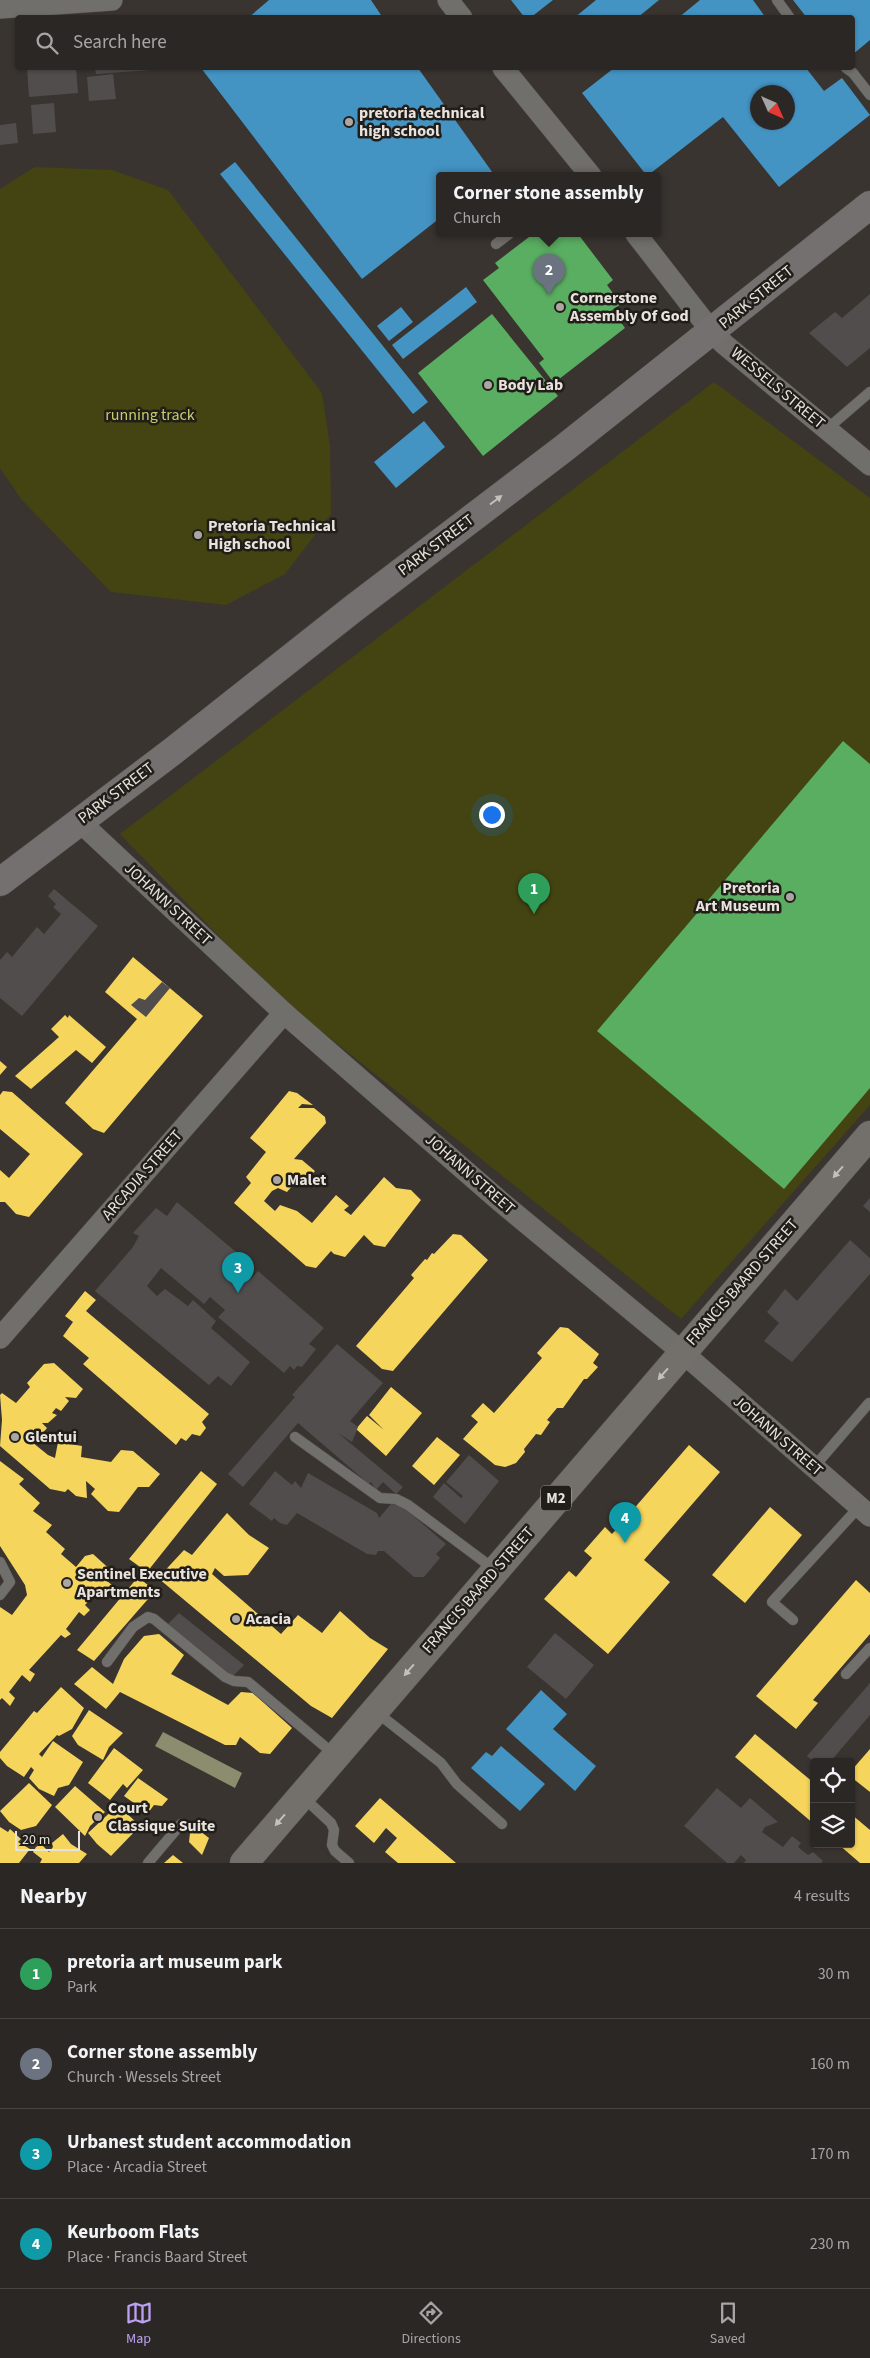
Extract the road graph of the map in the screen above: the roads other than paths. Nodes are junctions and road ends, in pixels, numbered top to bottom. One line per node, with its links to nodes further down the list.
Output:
1 (112, 0): 4 (street)
2 (448, 0): 5 (street)
3 (777, 0): 6 (lane)
4 (0, 8)
5 (460, 15)
6 (788, 15)
7 (505, 70): 10 (street)
8 (849, 70): 9 (lane)
9 (870, 94)
10 (586, 172)
11 (870, 205): 16 (street, PARK STREET)
12 (870, 225): 16 (street, PARK STREET)
13 (505, 237): 15 (lane)
14 (638, 237): 16 (street, WESSELS STREET)
15 (496, 244)
16 (718, 338): 18 (street, WESSELS STREET); 20 (street, PARK STREET)
17 (870, 392): 18 (lane)
18 (828, 430): 19 (street, WESSELS STREET)
19 (870, 465)
20 (85, 827): 21 (street, PARK STREET); 22 (street, PARK STREET); 23 (street, JOHANN STREET)
21 (0, 882)
22 (0, 902)
23 (284, 1013): 25 (street, ARCADIA STREET); 26 (street, JOHANN STREET)
24 (867, 1144): 26 (main road, FRANCIS BAARD STREET / M2, one-way to 26)
25 (0, 1338)
26 (682, 1352): 29 (street, JOHANN STREET); 32 (main road, FRANCIS BAARD STREET / M2, one-way to 32)
27 (869, 1403): 29 (lane)
28 (295, 1437): 32 (lane)
29 (814, 1468): 30 (street, JOHANN STREET)
30 (866, 1509): 34 (lane)
31 (0, 1562): 33 (lane)
32 (495, 1570): 38 (main road, FRANCIS BAARD STREET / M2, one-way to 38)
33 (0, 1595)
34 (793, 1620)
35 (870, 1648): 37 (lane)
36 (107, 1662): 39 (lane)
37 (846, 1674)
38 (374, 1711): 39 (main road, FRANCIS BAARD STREET / M2); 42 (lane)
39 (336, 1756): 40 (main road, FRANCIS BAARD STREET / M2)
40 (302, 1796): 44 (main road, FRANCIS BAARD STREET / M2, one-way to 44); 45 (lane)
41 (181, 1824): 43 (lane)
42 (502, 1824)
43 (148, 1863)
44 (244, 1863)
45 (349, 1863)

